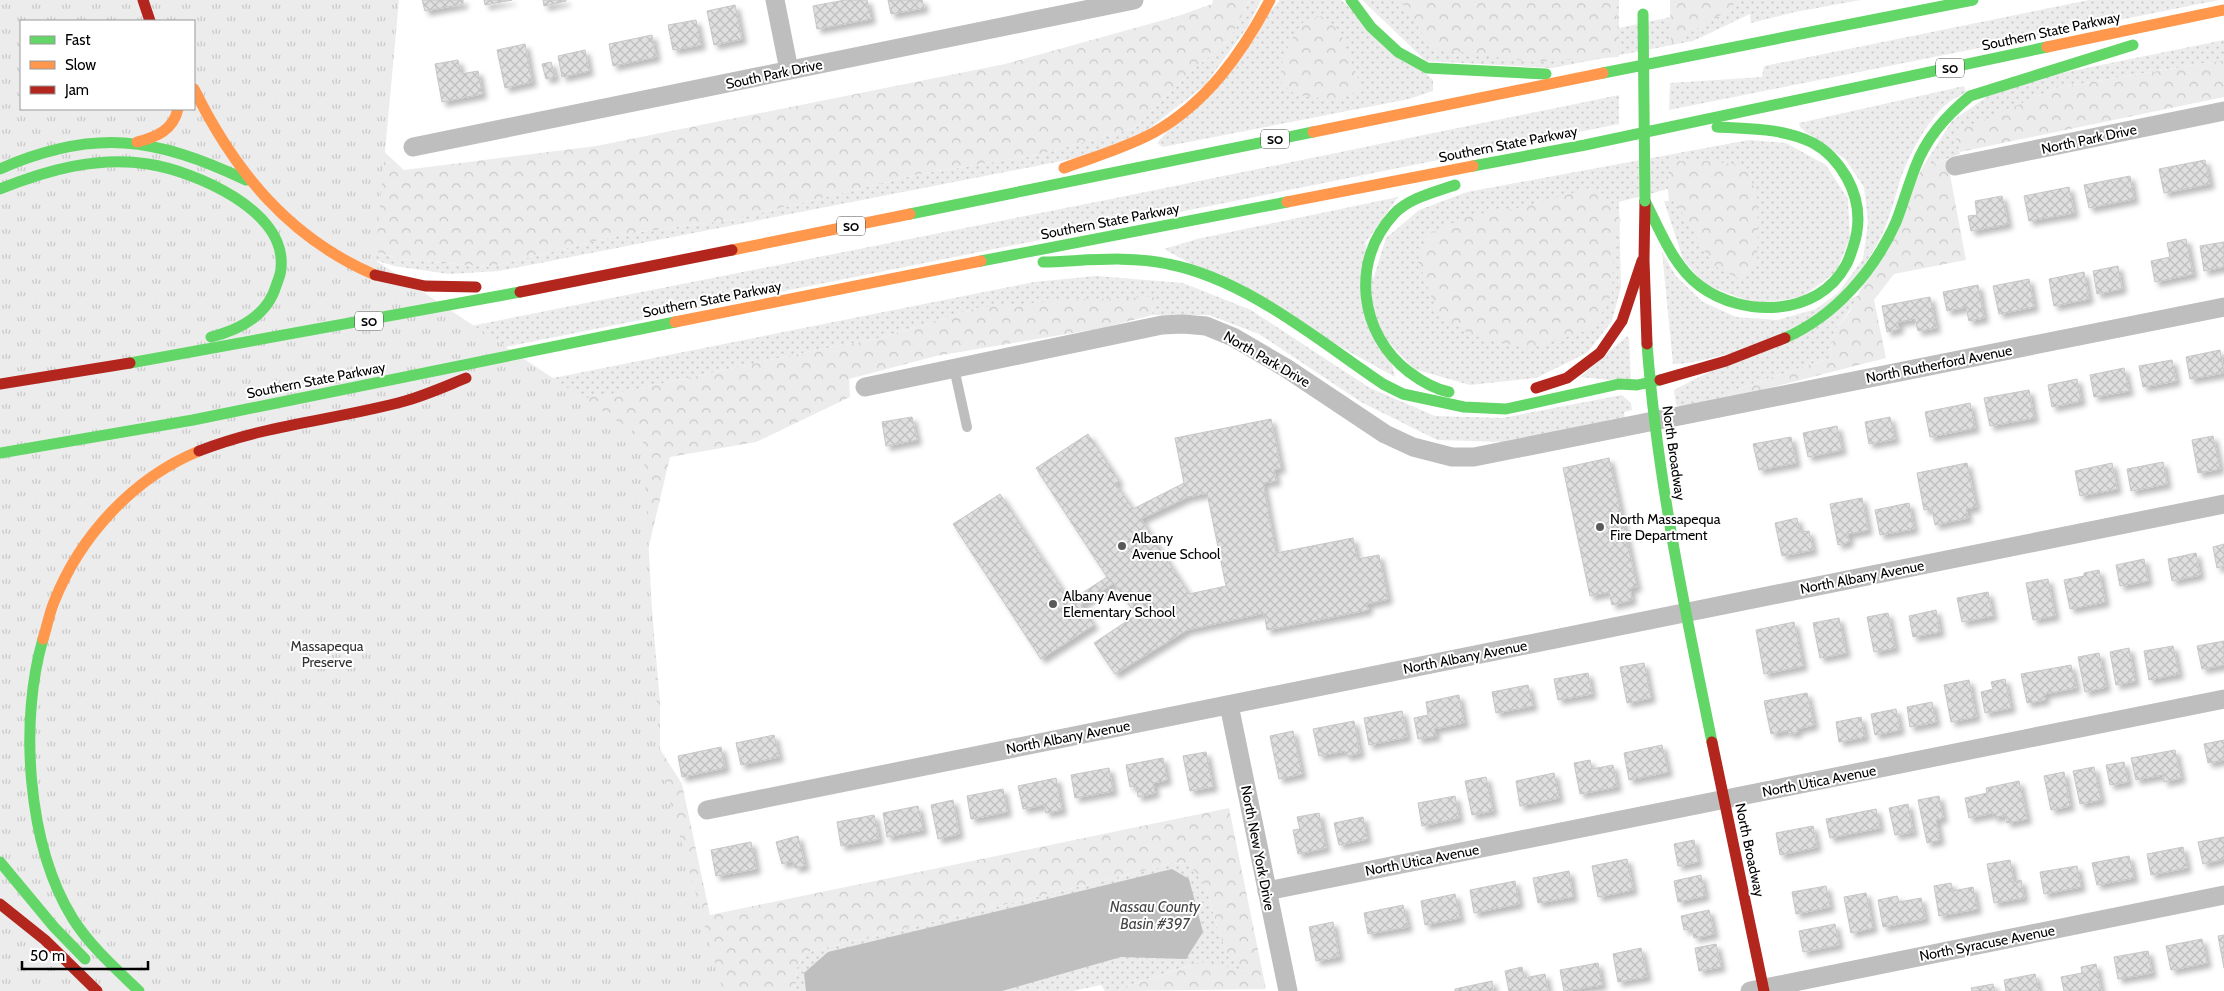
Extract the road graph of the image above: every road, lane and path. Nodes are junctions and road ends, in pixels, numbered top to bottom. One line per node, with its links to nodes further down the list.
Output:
1 (143, 0): 11 (main road)
2 (775, 0): 15 (street)
3 (1134, 0): 15 (street, South Park Drive)
4 (1270, 0): 31 (main road)
5 (1351, 0): 16 (main road)
6 (1643, 0): 30 (main road, North Broadway, bridge)
7 (1973, 0): 14 (main road, SO)
8 (2224, 10): 20 (main road, Southern State Parkway / SO)
9 (2224, 17): 12 (main road)
10 (1820, 18): 14 (main road)
11 (150, 20)
12 (2177, 32)
13 (2149, 40): 41 (main road)
14 (1696, 54): 16 (main road, SO)
15 (789, 70): 23 (street, South Park Drive)
16 (1585, 76): 31 (main road, SO)
17 (195, 91): 28 (main road)
18 (178, 110): 21 (main road)
19 (2224, 111): 24 (street, North Park Drive)
20 (1676, 126): 22 (main road, Southern State Parkway / SO); 30 (main road)
21 (137, 142): 25 (main road); 28 (main road)
22 (1585, 145): 26 (main road); 34 (main road, Southern State Parkway / SO)
23 (413, 147)
24 (1955, 166)
25 (0, 169)
26 (1484, 176)
27 (1466, 182): 44 (main road)
28 (252, 183): 36 (main road)
29 (0, 189): 40 (main road)
30 (1645, 200): 33 (main road, North Broadway)
31 (966, 202): 32 (main road, SO)
32 (736, 249): 35 (main road); 40 (main road, SO)
33 (1642, 261): 41 (main road, North Broadway); 43 (main road)
34 (969, 263): 38 (main road, Southern State Parkway / SO); 41 (main road)
35 (590, 266)
36 (491, 285)
37 (2224, 307): 45 (street, North Rutherford Avenue)
38 (554, 346): 47 (main road, Southern State Parkway / SO); 61 (main road)
39 (954, 368): 42 (street, North Park Drive); 45 (street, North Park Drive); 46 (lane)
40 (0, 383)
41 (1649, 384): 45 (main road, North Broadway)
42 (865, 387)
43 (1525, 390)
44 (1464, 394)
45 (1654, 422): 49 (main road, North Broadway)
46 (967, 427)
47 (0, 453)
48 (2224, 504): 49 (street, North Albany Avenue)
49 (1685, 612): 51 (street, North Albany Avenue); 52 (main road, North Broadway)
50 (2224, 699): 52 (street, North Utica Avenue)
51 (1229, 705): 53 (street, North Albany Avenue); 55 (street, North New York Drive)
52 (1724, 800): 55 (street, North Utica Avenue); 59 (main road, North Broadway)
53 (706, 810)
54 (0, 862): 58 (main road)
55 (1267, 891): 62 (street, North New York Drive)
56 (2224, 895): 59 (street, North Syracuse Avenue)
57 (0, 904): 60 (main road)
58 (93, 967)
59 (1759, 990)
60 (97, 991)
61 (140, 991)
62 (1288, 991)

